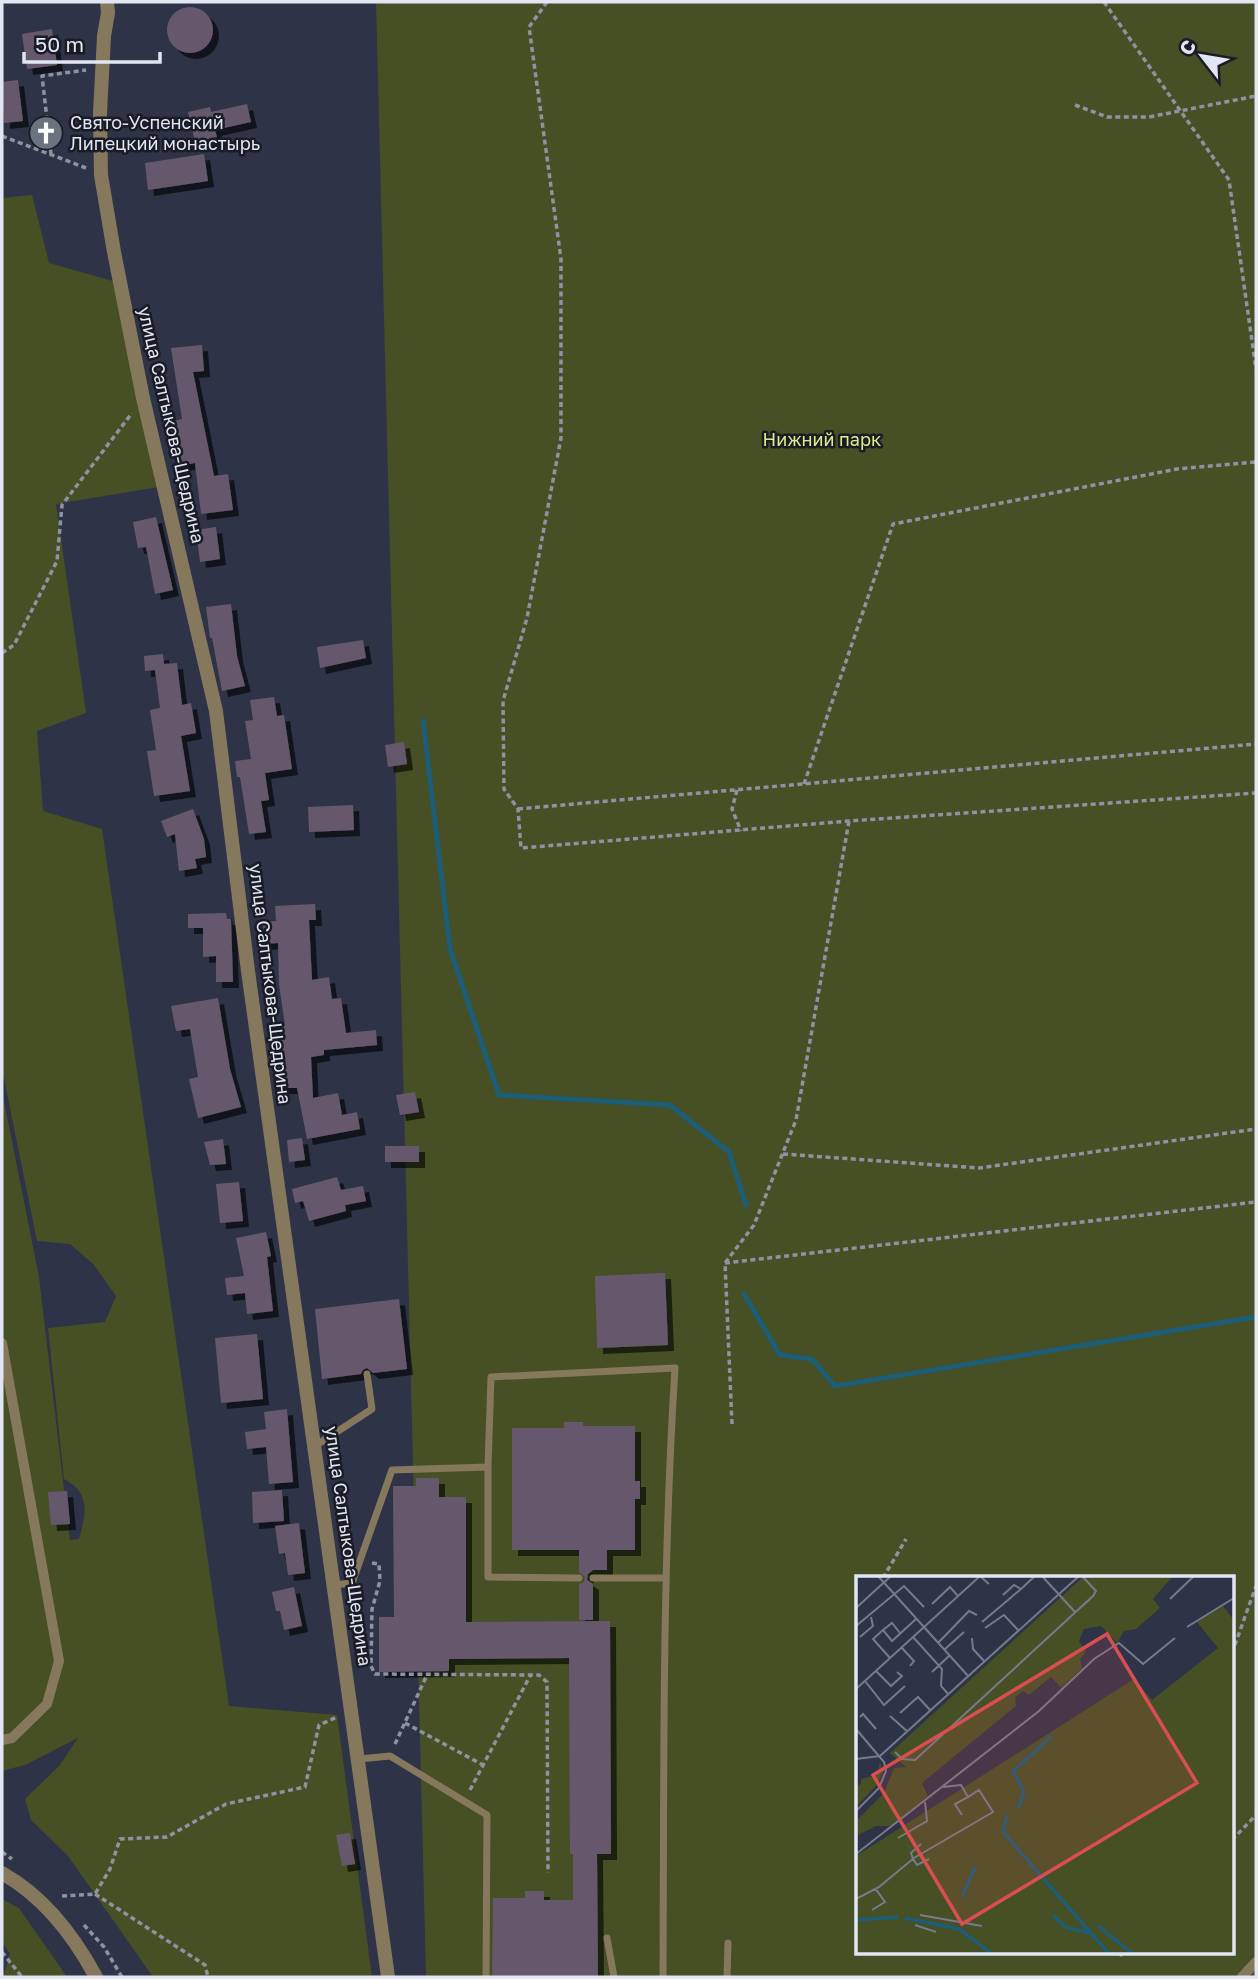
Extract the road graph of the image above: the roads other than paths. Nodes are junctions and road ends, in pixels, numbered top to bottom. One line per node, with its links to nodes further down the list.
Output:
1 (107, 2): 4 (street, улица Салтыкова-Щедрина)
2 (2, 1343): 10 (street)
3 (367, 1374): 4 (lane)
4 (314, 1446): 9 (street, улица Салтыкова-Щедрина)
5 (488, 1467): 6 (lane); 8 (lane); 9 (lane)
6 (579, 1578)
7 (593, 1578): 8 (lane)
8 (666, 1578): 20 (lane)
9 (334, 1584): 11 (street, улица Салтыкова-Щедрина)
10 (2, 1740)
11 (359, 1759): 17 (street, улица Салтыкова-Щедрина); 18 (lane)
12 (2, 1873): 16 (street)
13 (607, 1938): 19 (lane)
14 (728, 1942): 21 (lane)
15 (1256, 1962): 22 (street)
16 (96, 1977)
17 (388, 1977)
18 (485, 1977)
19 (614, 1977)
20 (663, 1977)
21 (727, 1977)
22 (1242, 1977)

